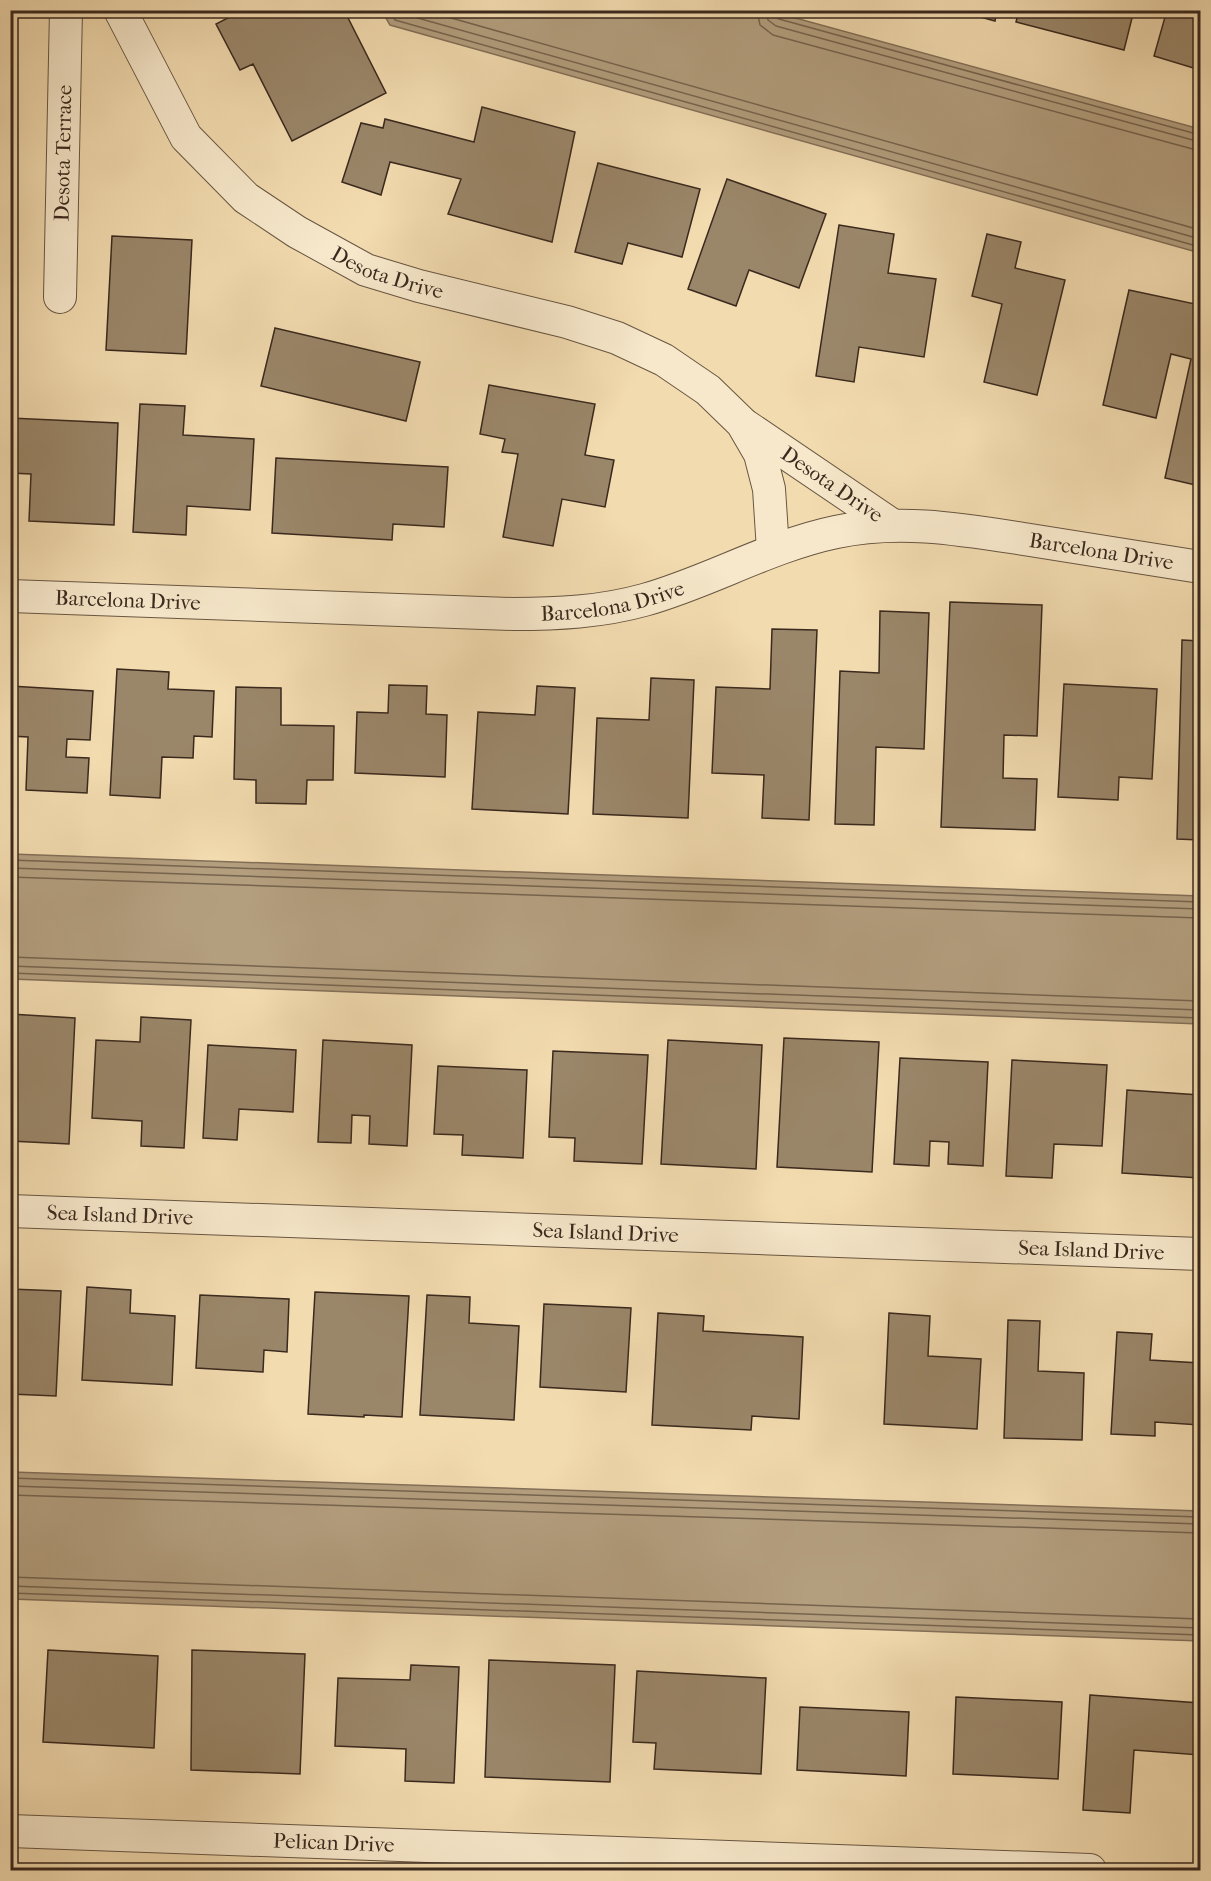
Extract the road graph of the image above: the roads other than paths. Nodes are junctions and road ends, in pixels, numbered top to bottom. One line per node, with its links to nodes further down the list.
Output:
1 (66, 10): 3 (street, Desota Terrace)
2 (120, 10): 4 (street, Desota Drive)
3 (60, 297)
4 (742, 423): 5 (street, Desota Drive); 6 (street, Desota Drive)
5 (892, 525): 6 (street, Barcelona Drive); 7 (street, Barcelona Drive)
6 (773, 550): 8 (street, Barcelona Drive)
7 (1200, 567)
8 (10, 596)
9 (10, 1211): 10 (street, Sea Island Drive)
10 (1200, 1254)
11 (10, 1831): 12 (street, Pelican Drive)
12 (1090, 1870)

